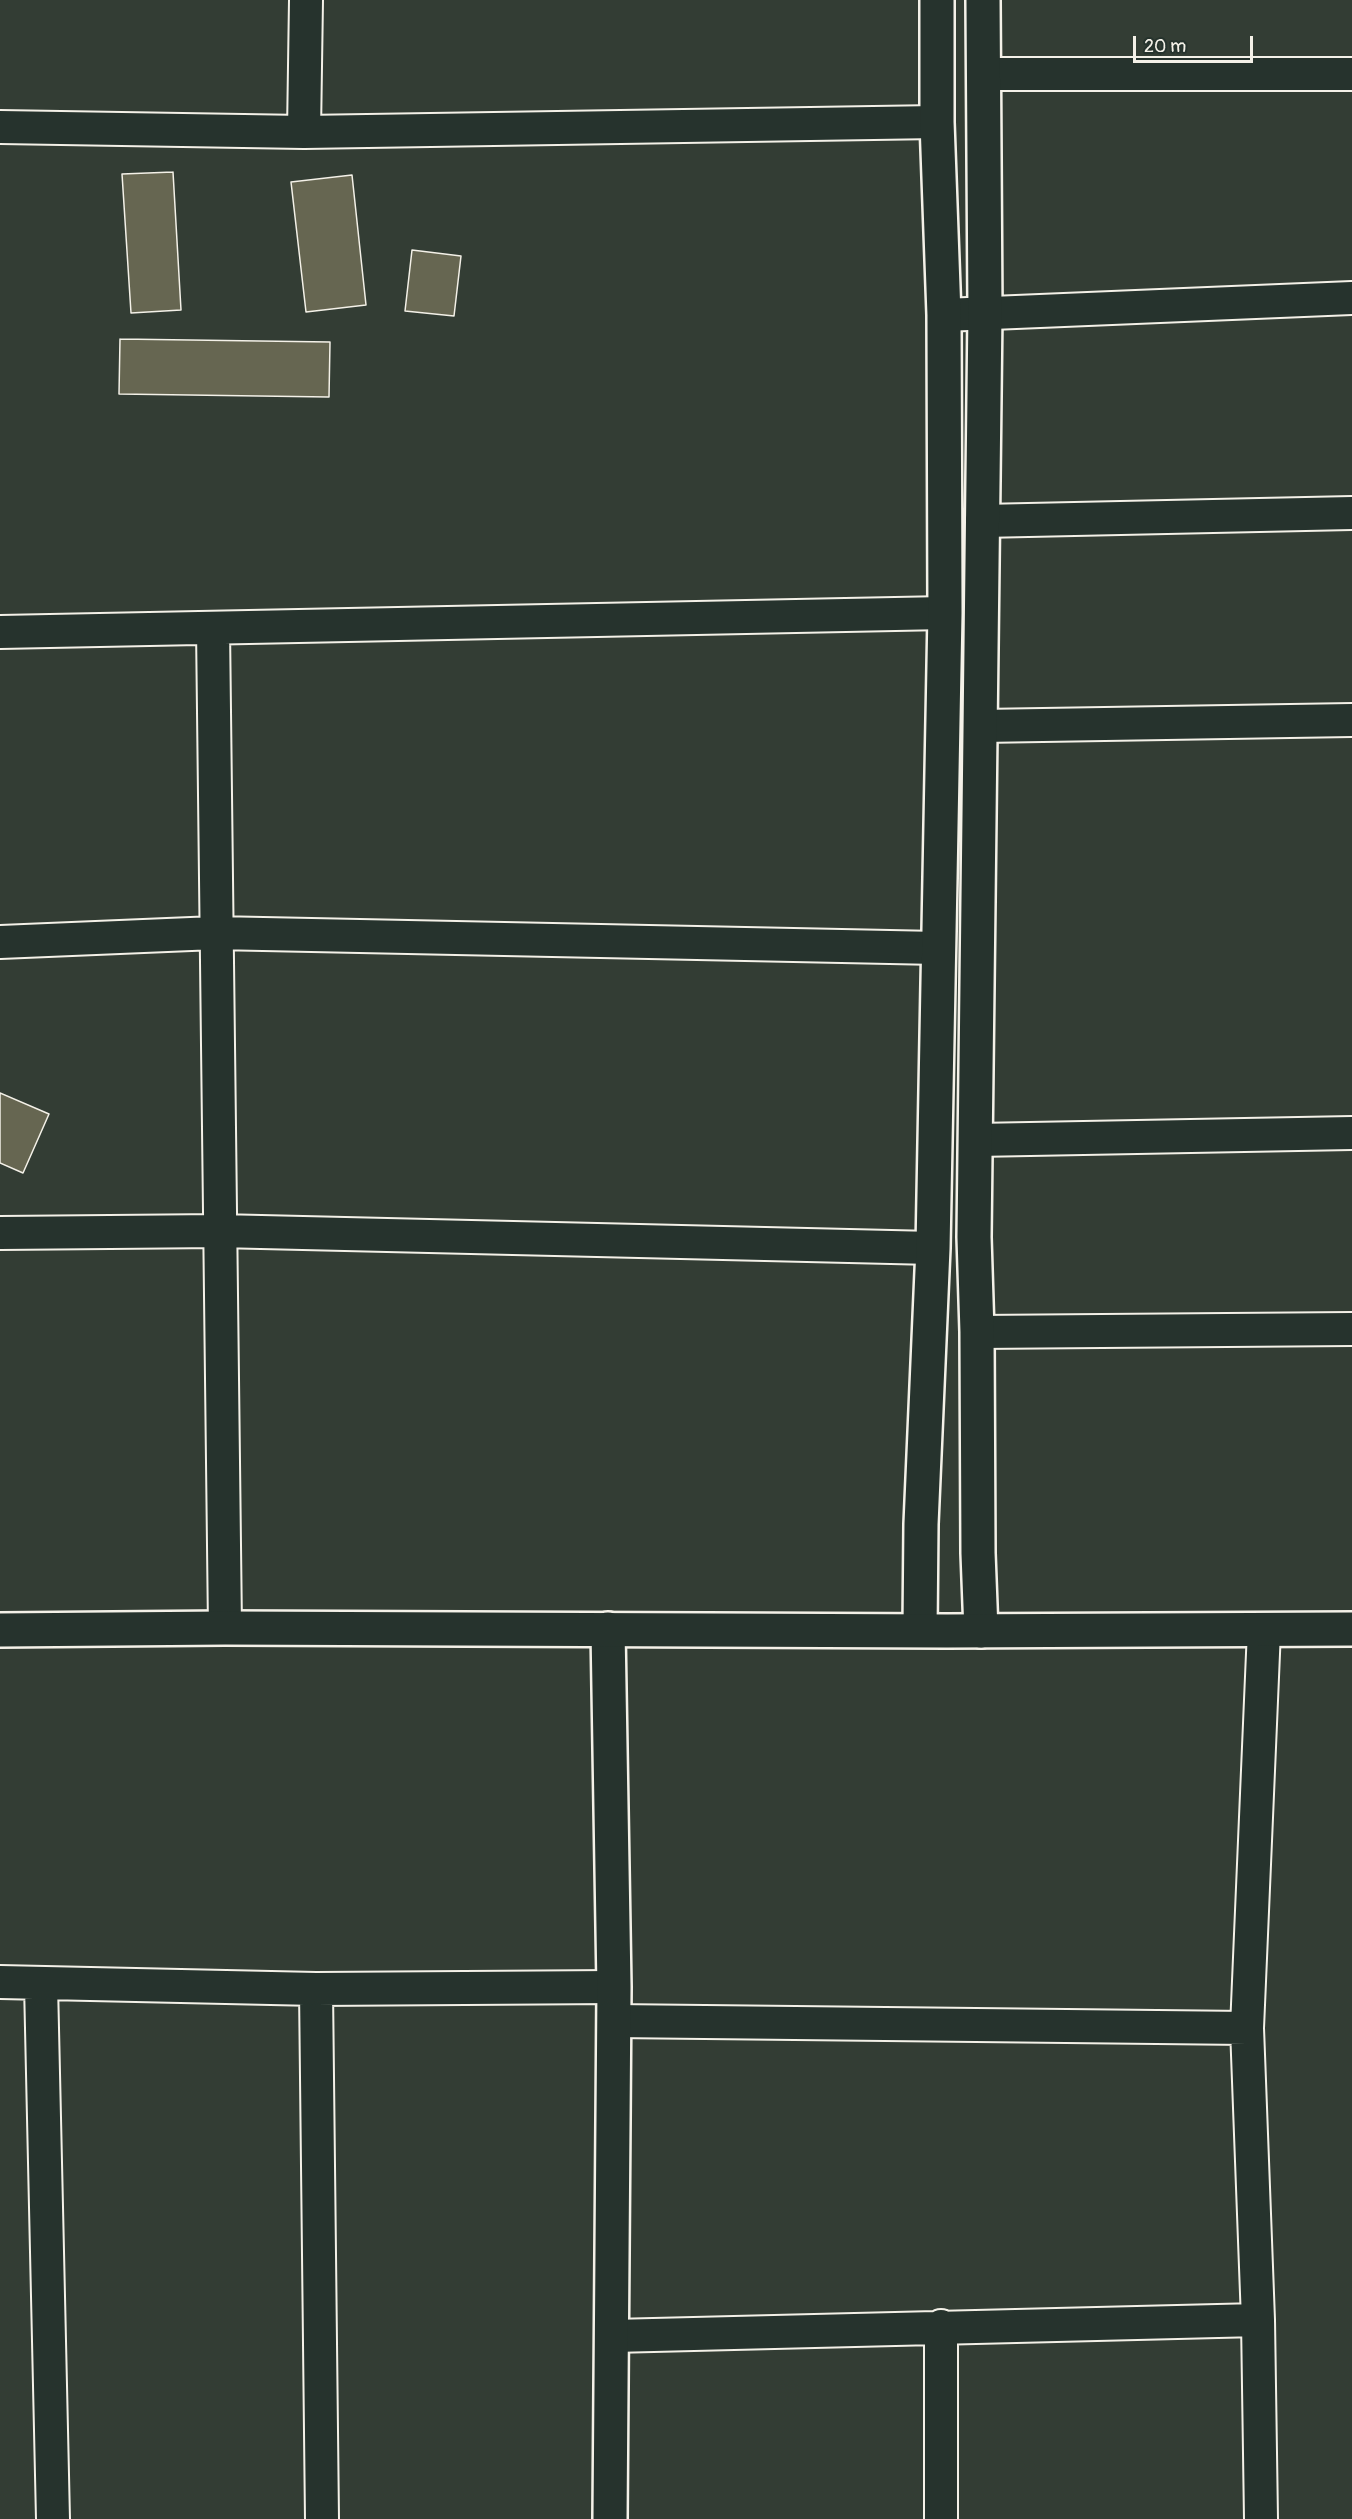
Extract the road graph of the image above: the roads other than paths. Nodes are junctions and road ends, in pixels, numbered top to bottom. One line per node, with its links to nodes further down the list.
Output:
1 (306, 0): 8 (street)
2 (937, 0): 6 (street)
3 (983, 0): 4 (street)
4 (983, 74): 5 (street); 10 (street)
5 (1352, 74)
6 (937, 122): 8 (street); 11 (street)
7 (0, 126): 8 (street)
8 (304, 132)
9 (1352, 298): 10 (street)
10 (986, 312): 11 (street); 13 (street)
11 (944, 315): 14 (street)
12 (1352, 513): 13 (street)
13 (982, 521): 18 (street)
14 (945, 613): 15 (street); 21 (street)
15 (213, 628): 16 (street); 19 (street)
16 (0, 632)
17 (1352, 720): 18 (street)
18 (981, 726): 23 (street)
19 (215, 933): 20 (street); 21 (street); 24 (street)
20 (0, 942)
21 (938, 948): 26 (street)
22 (1352, 1133): 23 (street)
23 (976, 1140): 28 (street)
24 (219, 1231): 25 (street); 26 (street); 29 (street)
25 (0, 1233)
26 (933, 1248): 33 (street)
27 (1352, 1329): 28 (street)
28 (978, 1332): 35 (street)
29 (225, 1628): 30 (street); 32 (street)
30 (608, 1629): 33 (street); 38 (street)
31 (1352, 1629): 34 (street)
32 (0, 1630)
33 (920, 1630): 35 (street)
34 (1264, 1630): 35 (street); 41 (street)
35 (981, 1631)
36 (0, 1982): 37 (street)
37 (41, 1984): 39 (street); 45 (street)
38 (614, 1987): 39 (street); 40 (street)
39 (316, 1989): 46 (street)
40 (614, 2021): 41 (street); 44 (street)
41 (1247, 2028): 42 (street)
42 (1257, 2320): 43 (street); 49 (street)
43 (941, 2326): 44 (street); 48 (street)
44 (613, 2336): 47 (street)
45 (53, 2519)
46 (322, 2519)
47 (610, 2519)
48 (941, 2519)
49 (1260, 2519)

